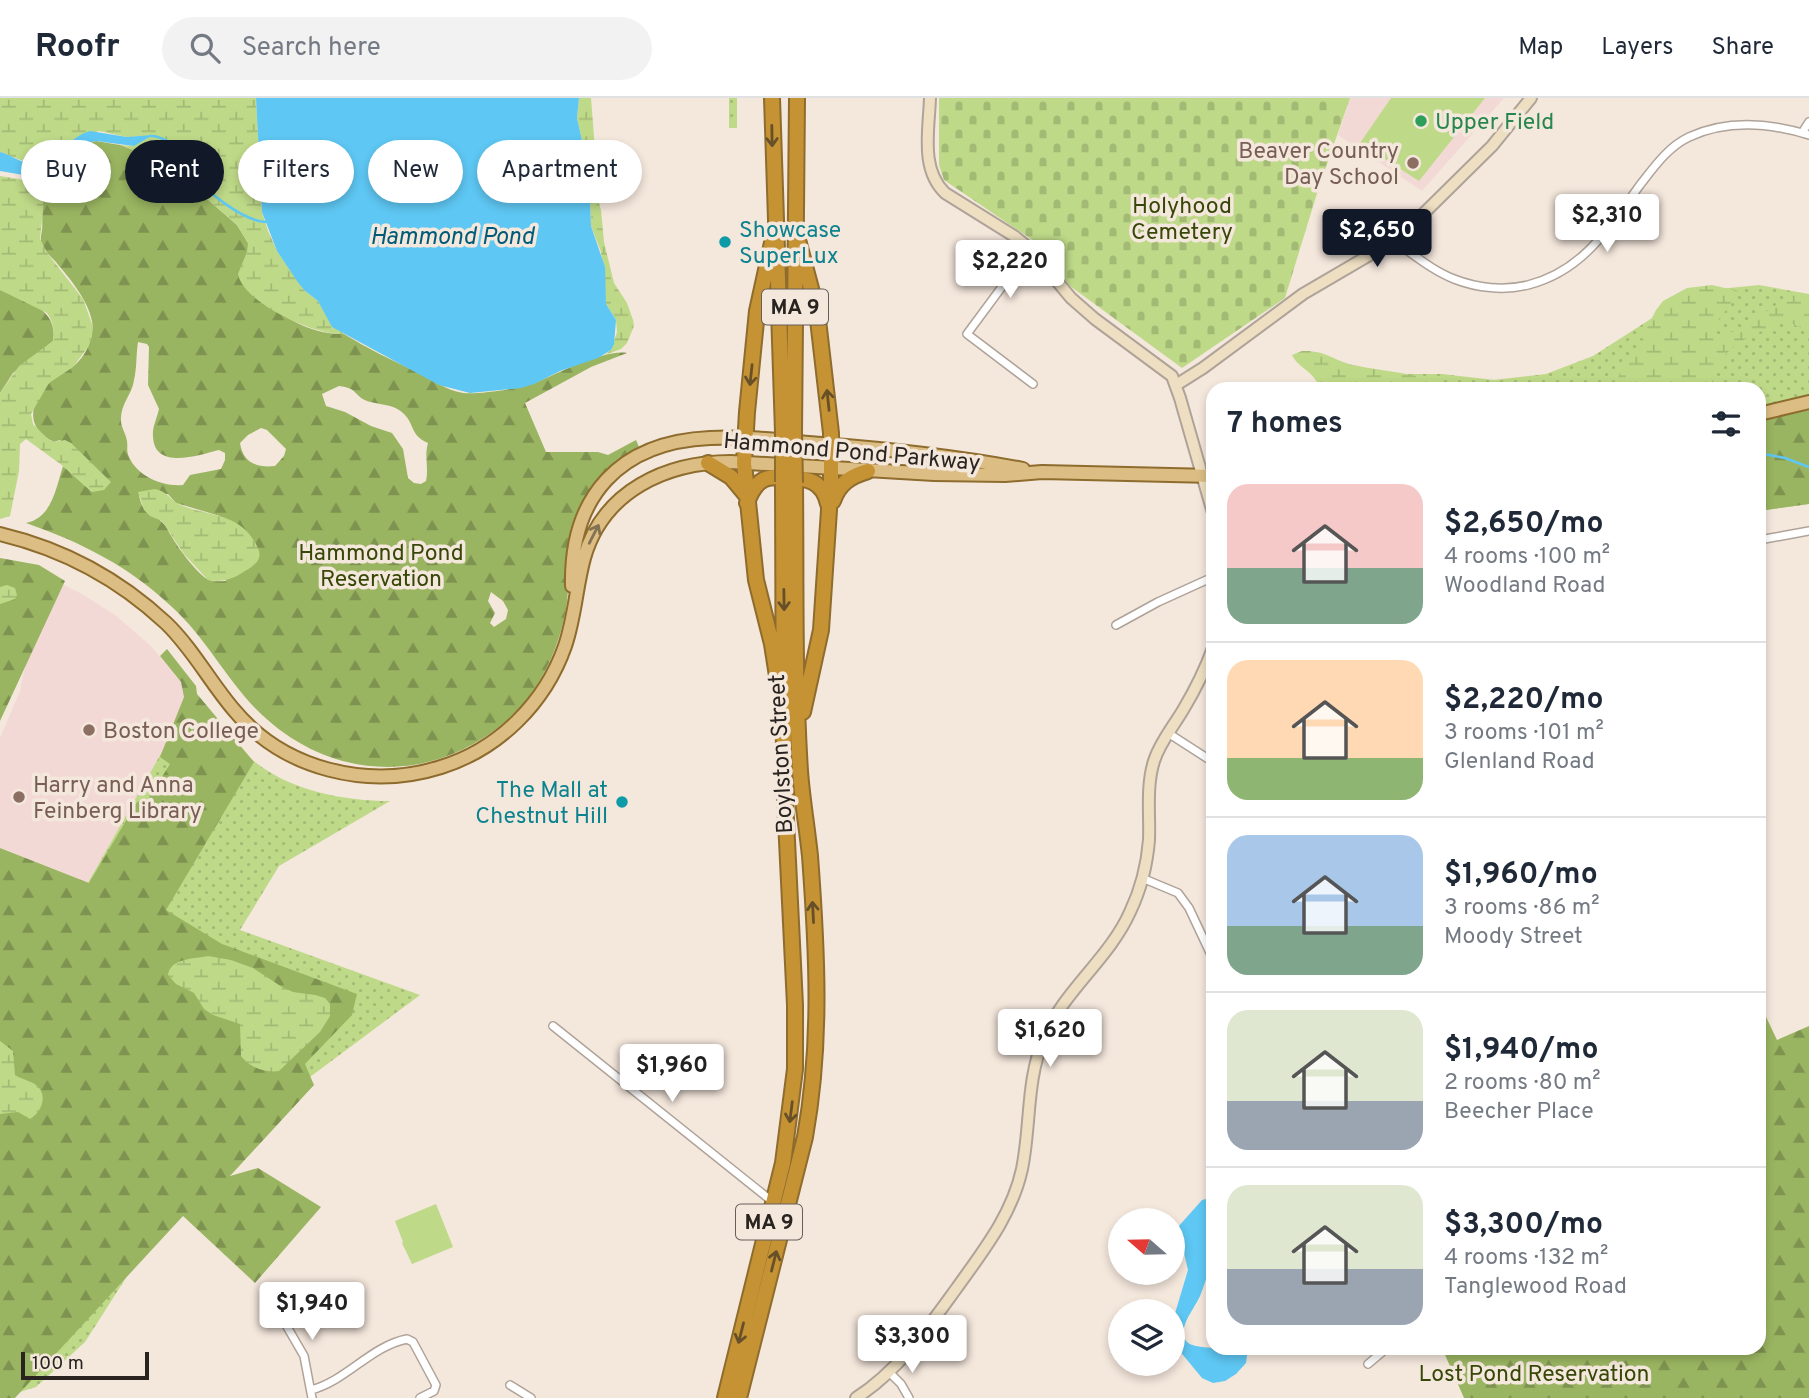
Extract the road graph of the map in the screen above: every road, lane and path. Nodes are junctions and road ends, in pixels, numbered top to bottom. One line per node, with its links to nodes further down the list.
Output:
1 (772, 98): 7 (highway, Boylston Street / MA 9, one-way to 7)
2 (797, 98): 8 (highway, Boylston Street / MA 9)
3 (929, 98): 10 (street)
4 (1531, 98): 9 (street)
5 (1809, 122): 6 (street)
6 (1806, 134): 9 (street)
7 (775, 229): 15 (highway, Boylston Street / MA 9); 16 (highway, one-way to 16)
8 (797, 236): 15 (highway, Boylston Street / MA 9); 17 (highway, one-way to 8)
9 (1391, 239): 12 (street)
10 (1030, 249): 11 (street); 12 (street)
11 (1033, 384)
12 (1176, 385): 21 (street)
13 (1809, 401): 14 (main road)
14 (1766, 412)
15 (788, 432): 34 (highway, Boylston Street / MA 9, bridge)
16 (745, 438): 17 (main road, Hammond Pond Parkway); 19 (highway); 31 (main road, Hammond Pond Parkway)
17 (831, 445): 20 (highway); 23 (main road, Hammond Pond Parkway)
18 (708, 463): 19 (main road, Hammond Pond Parkway); 25 (highway); 31 (main road, Hammond Pond Parkway, one-way to 18)
19 (744, 463): 20 (main road, Hammond Pond Parkway); 25 (highway)
20 (831, 468): 22 (main road, Hammond Pond Parkway); 26 (highway)
21 (1206, 470)
22 (868, 471): 23 (main road, Hammond Pond Parkway); 26 (highway)
23 (1042, 472): 24 (main road, Hammond Pond Parkway)
24 (1206, 476)
25 (746, 500): 26 (highway); 34 (highway)
26 (829, 512): 34 (highway)
27 (1809, 531): 29 (street)
28 (0, 534): 31 (main road, Hammond Pond Parkway)
29 (1766, 539)
30 (1206, 580): 32 (street)
31 (573, 614)
32 (1116, 625)
33 (1206, 664): 35 (street)
34 (791, 732): 40 (highway, Boylston Street / MA 9, one-way to 40); 50 (highway, Boylston Street / MA 9, one-way to 34)
35 (1167, 735): 36 (street); 37 (street)
36 (1206, 758)
37 (1142, 878): 38 (street); 44 (street)
38 (1206, 944)
39 (553, 1026): 40 (street)
40 (774, 1203): 49 (highway, Boylston Street / MA 9, one-way to 49)
41 (273, 1295): 46 (street)
42 (1379, 1355): 43 (street)
43 (1368, 1364)
44 (889, 1372): 51 (street); 52 (street)
45 (510, 1385): 48 (street)
46 (311, 1394): 47 (street)
47 (420, 1398)
48 (531, 1398)
49 (725, 1398)
50 (740, 1398)
51 (856, 1398)
52 (909, 1398)

